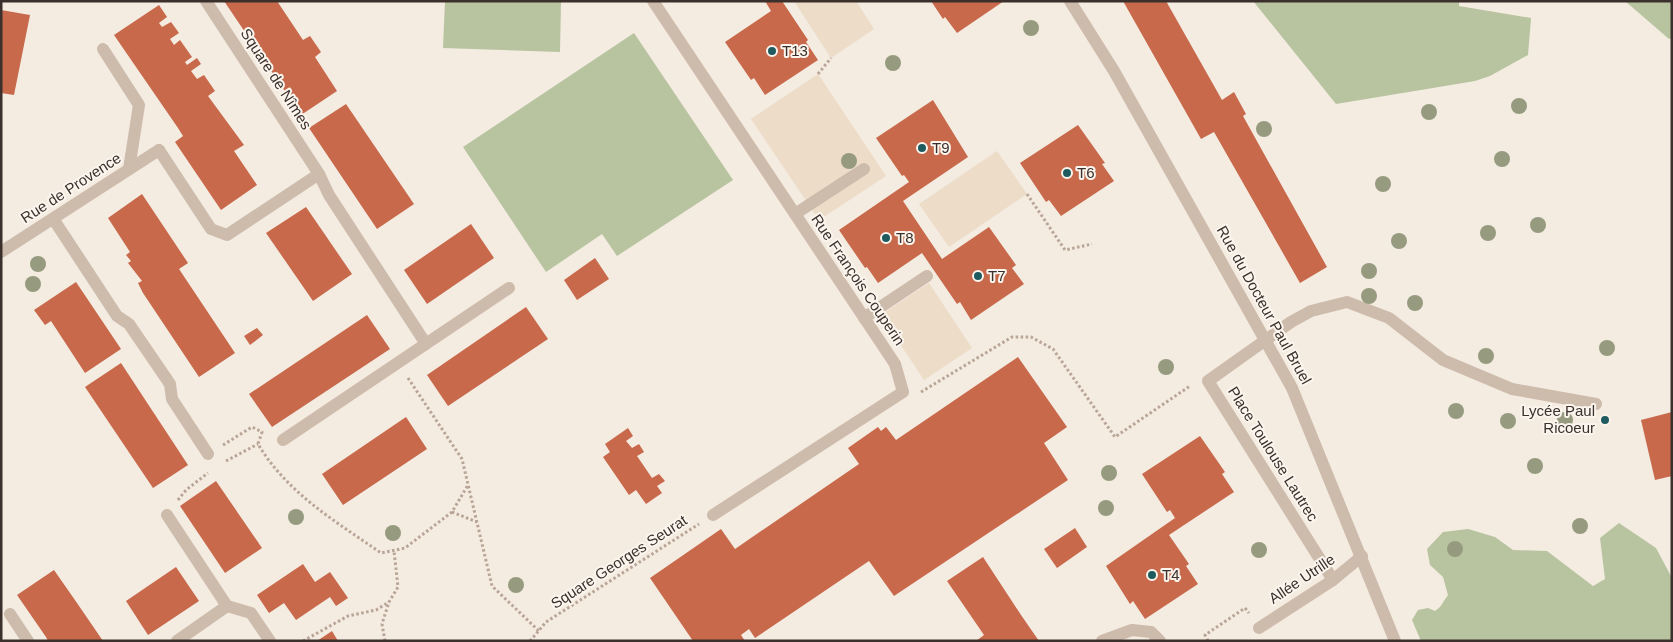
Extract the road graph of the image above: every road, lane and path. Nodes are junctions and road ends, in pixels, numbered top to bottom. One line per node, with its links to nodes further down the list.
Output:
1 (206, 1): 9 (street, Square de Nîmes)
2 (653, 1): 11 (street, Rue François Couperin)
3 (1070, 1): 18 (street, Rue du Docteur Paul Bruel)
4 (103, 49): 7 (street)
5 (830, 58): 6 (path)
6 (818, 74)
7 (130, 169): 9 (street, Rue de Provence); 12 (street, Rue de Provence)
8 (864, 169): 11 (street)
9 (319, 174): 19 (street, Square de Nîmes)
10 (1027, 194): 13 (path)
11 (795, 214): 17 (street, Rue François Couperin)
12 (54, 220): 14 (street, Rue de Provence); 26 (street)
13 (1092, 244)
14 (1, 252)
15 (927, 276): 17 (street)
16 (509, 288): 19 (street)
17 (864, 318): 22 (street, Rue François Couperin)
18 (1266, 340): 21 (street, Place Toulouse Lautrec); 23 (street, Place Toulouse Lautrec); 35 (street, Rue du Docteur Paul Bruel)
19 (426, 344): 20 (street)
20 (398, 363): 24 (street); 29 (path)
21 (1208, 381): 22 (path); 36 (street, Place Toulouse Lautrec)
22 (903, 392): 32 (street)
23 (1596, 404)
24 (283, 440)
25 (258, 444): 26 (path); 27 (path); 34 (path)
26 (208, 454)
27 (222, 463)
28 (214, 469): 31 (path)
29 (468, 485): 30 (path); 33 (path)
30 (452, 512): 33 (path); 34 (path)
31 (167, 515): 38 (street)
32 (713, 515): 41 (path, Square Georges Seurat)
33 (477, 522): 41 (path)
34 (394, 550): 37 (path)
35 (1362, 556): 36 (street, Allée Utrille); 51 (street, Rue du Docteur Paul Bruel)
36 (1333, 580): 40 (street, Allée Utrille)
37 (389, 602): 45 (path); 46 (path)
38 (227, 606): 43 (street); 44 (street)
39 (10, 614): 42 (street)
40 (1259, 628): 50 (path)
41 (539, 630): 47 (path, Square Georges Seurat)
42 (28, 641)
43 (177, 641)
44 (270, 641)
45 (303, 641)
46 (386, 641)
47 (530, 641)
48 (1102, 641): 49 (street)
49 (1160, 641)
50 (1208, 641)
51 (1395, 641)

